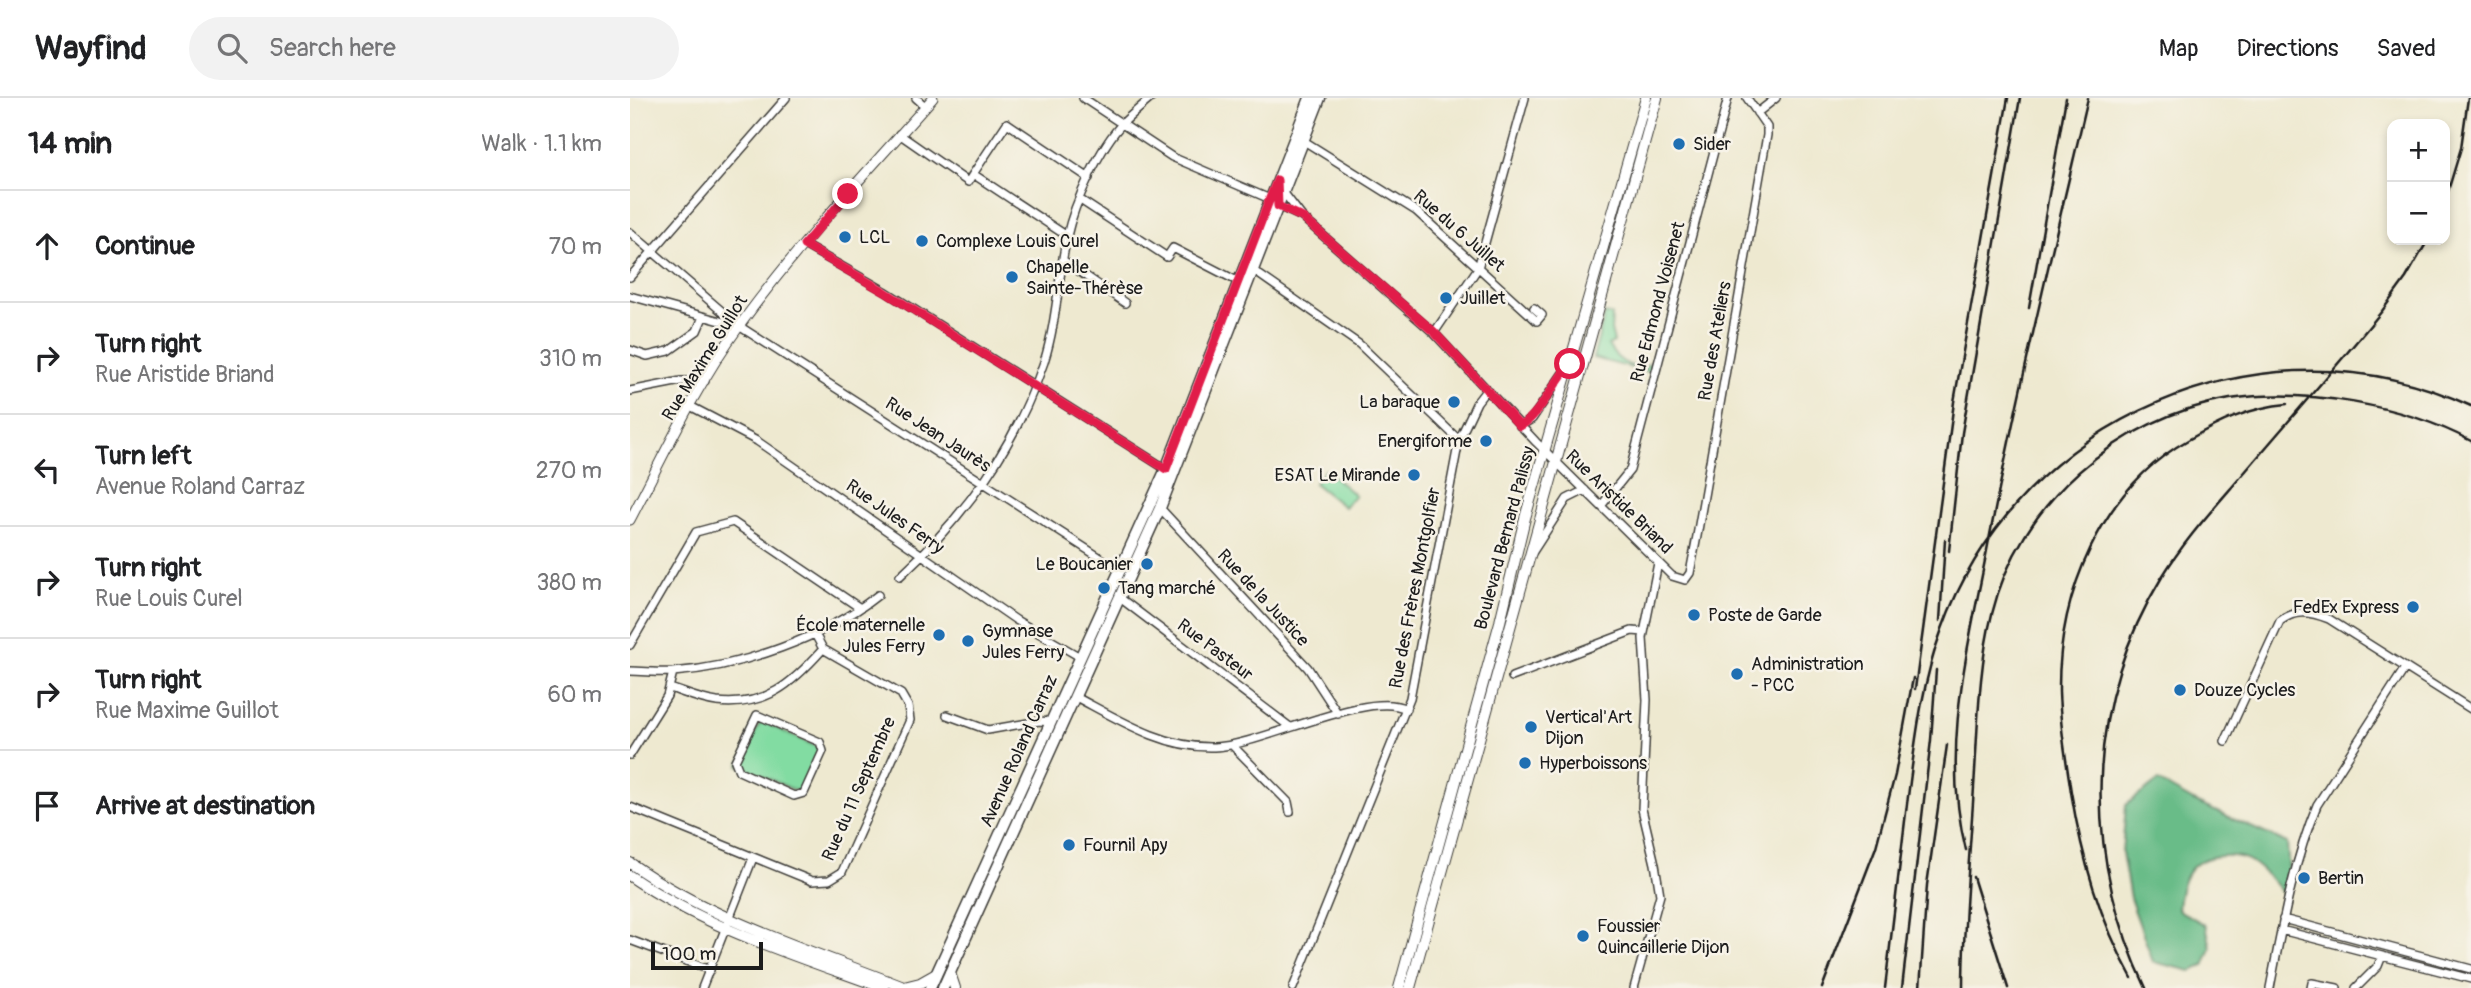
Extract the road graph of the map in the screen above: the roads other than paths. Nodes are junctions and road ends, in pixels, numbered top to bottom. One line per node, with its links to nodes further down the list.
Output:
1 (786, 98): 28 (street)
2 (916, 98): 14 (street)
3 (933, 98): 14 (street, Rue Maxime Guillot)
4 (1083, 98): 16 (street, Rue Aristide Briand)
5 (1151, 98): 16 (street)
6 (1310, 98): 23 (main road, Avenue Roland Carraz)
7 (1320, 98): 18 (main road, Avenue Roland Carraz)
8 (1525, 98): 30 (street)
9 (1646, 98): 41 (main road, Boulevard Bernard Palissy)
10 (1657, 98): 50 (main road, Boulevard Bernard Palissy)
11 (1728, 98): 54 (street, Rue Edmond Voisenet)
12 (1746, 98): 15 (street, Rue des Ateliers)
13 (1776, 98): 15 (street)
14 (925, 106): 17 (street, Rue Maxime Guillot)
15 (1757, 113): 62 (street, Rue des Ateliers)
16 (1121, 124): 20 (street); 23 (street, Rue Aristide Briand)
17 (899, 134): 19 (street); 27 (street, Rue Maxime Guillot)
18 (1304, 141): 21 (main road, Avenue Roland Carraz); 30 (street, Rue du 6 Juillet)
19 (974, 174): 20 (street); 26 (street)
20 (1090, 177): 22 (street)
21 (1284, 192): 23 (main road, Avenue Roland Carraz); 24 (street, Rue Aristide Briand)
22 (1079, 199): 26 (street); 33 (street)
23 (1274, 202): 24 (street, Rue Aristide Briand); 31 (main road, Avenue Roland Carraz); 33 (main road, Avenue Roland Carraz)
24 (1303, 218): 39 (street, Rue Aristide Briand)
25 (630, 232): 28 (street)
26 (1067, 236): 29 (street)
27 (804, 245): 38 (street, Rue Maxime Guillot); 43 (street)
28 (652, 250): 32 (street); 38 (street)
29 (1065, 261): 35 (street); 43 (street)
30 (1478, 268): 36 (street, Rue du 6 Juillet); 39 (street)
31 (1254, 271): 48 (street); 55 (main road, Avenue Roland Carraz)
32 (630, 277)
33 (1239, 282): 51 (main road, Avenue Roland Carraz)
34 (630, 296): 37 (street)
35 (1125, 303)
36 (1534, 307)
37 (703, 317): 38 (street); 40 (street)
38 (739, 326): 42 (street, Rue Maxime Guillot); 52 (street, Rue Jean Jaurès)
39 (1434, 332): 44 (street, Rue Aristide Briand)
40 (630, 350)
41 (1570, 364): 47 (street); 49 (main road, Boulevard Bernard Palissy)
42 (705, 381): 45 (street); 46 (street, Rue Maxime Guillot)
43 (1035, 385): 51 (street); 52 (street)
44 (1487, 390): 47 (street, Rue Aristide Briand); 48 (street, Rue des Frères Montgolfier)
45 (630, 391)
46 (690, 406): 56 (street, Rue Maxime Guillot); 57 (street, Rue Jules Ferry)
47 (1520, 426): 49 (street, Rue Aristide Briand)
48 (1459, 440): 78 (street, Rue des Frères Montgolfier)
49 (1544, 451): 50 (street, Rue Aristide Briand); 111 (main road, Boulevard Bernard Palissy)
50 (1556, 463): 53 (street, Rue Aristide Briand); 58 (main road, Boulevard Bernard Palissy)
51 (1166, 469): 60 (main road, Avenue Roland Carraz)
52 (984, 483): 57 (street); 60 (street, Rue Jean Jaurès)
53 (1585, 490): 54 (street, Rue Aristide Briand); 58 (street, Boulevard Bernard Palissy)
54 (1601, 506): 59 (street, Rue Aristide Briand)
55 (1160, 508): 64 (main road, Avenue Roland Carraz); 80 (street, Rue de la Justice)
56 (630, 520)
57 (921, 556): 61 (street); 70 (street, Rue Jules Ferry)
58 (1528, 559): 112 (main road, Boulevard Bernard Palissy)
59 (1658, 563): 62 (street, Rue Aristide Briand); 66 (street)
60 (1121, 568): 64 (main road); 70 (main road, Avenue Roland Carraz)
61 (900, 576)
62 (1672, 576)
63 (878, 595): 65 (street)
64 (1120, 598): 76 (main road, Avenue Roland Carraz); 84 (street, Rue Pasteur)
65 (860, 608): 67 (street); 68 (street)
66 (1644, 632): 74 (street); 113 (street)
67 (814, 634): 69 (street); 73 (street)
68 (630, 645)
69 (822, 649): 77 (street); 90 (street, Rue du 11 Septembre)
70 (1080, 657): 83 (main road, Avenue Roland Carraz)
71 (2405, 668): 79 (street); 85 (street); 94 (street)
72 (630, 671): 73 (street)
73 (673, 672): 75 (street)
74 (1512, 677)
75 (670, 688): 77 (street); 87 (street)
76 (1074, 696): 86 (street); 101 (main road, Avenue Roland Carraz)
77 (752, 702): 81 (street)
78 (1406, 709): 80 (street); 110 (street, Rue des Frères Montgolfier)
79 (2471, 709)
80 (1338, 714): 84 (street)
81 (757, 715): 81 (street)
82 (947, 715): 83 (street)
83 (1052, 722): 102 (main road, Avenue Roland Carraz)
84 (1290, 727): 86 (street)
85 (2225, 741)
86 (1233, 746): 89 (street)
87 (630, 755)
88 (630, 807): 90 (street, Rue du 11 Septembre)
89 (1290, 812)
90 (753, 858): 93 (street)
91 (630, 863): 93 (main road)
92 (630, 876): 95 (main road)
93 (729, 918): 95 (street); 106 (main road)
94 (2283, 919): 96 (street); 99 (street)
95 (726, 930): 100 (street); 105 (main road)
96 (2281, 930): 98 (street); 114 (street)
97 (630, 940): 100 (street)
98 (2382, 956): 103 (street); 117 (street)
99 (2471, 969)
100 (710, 970): 104 (street)
101 (950, 973): 108 (main road, Avenue Roland Carraz); 109 (main road)
102 (936, 974): 106 (main road); 107 (main road, Avenue Roland Carraz)
103 (2471, 979)
104 (702, 988)
105 (884, 988)
106 (905, 988)
107 (930, 988)
108 (943, 988)
109 (955, 988)
110 (1293, 988)
111 (1399, 988)
112 (1410, 988)
113 (1634, 988)
114 (2270, 988)
115 (2311, 988): 116 (street)
116 (2337, 988)
117 (2356, 988)

